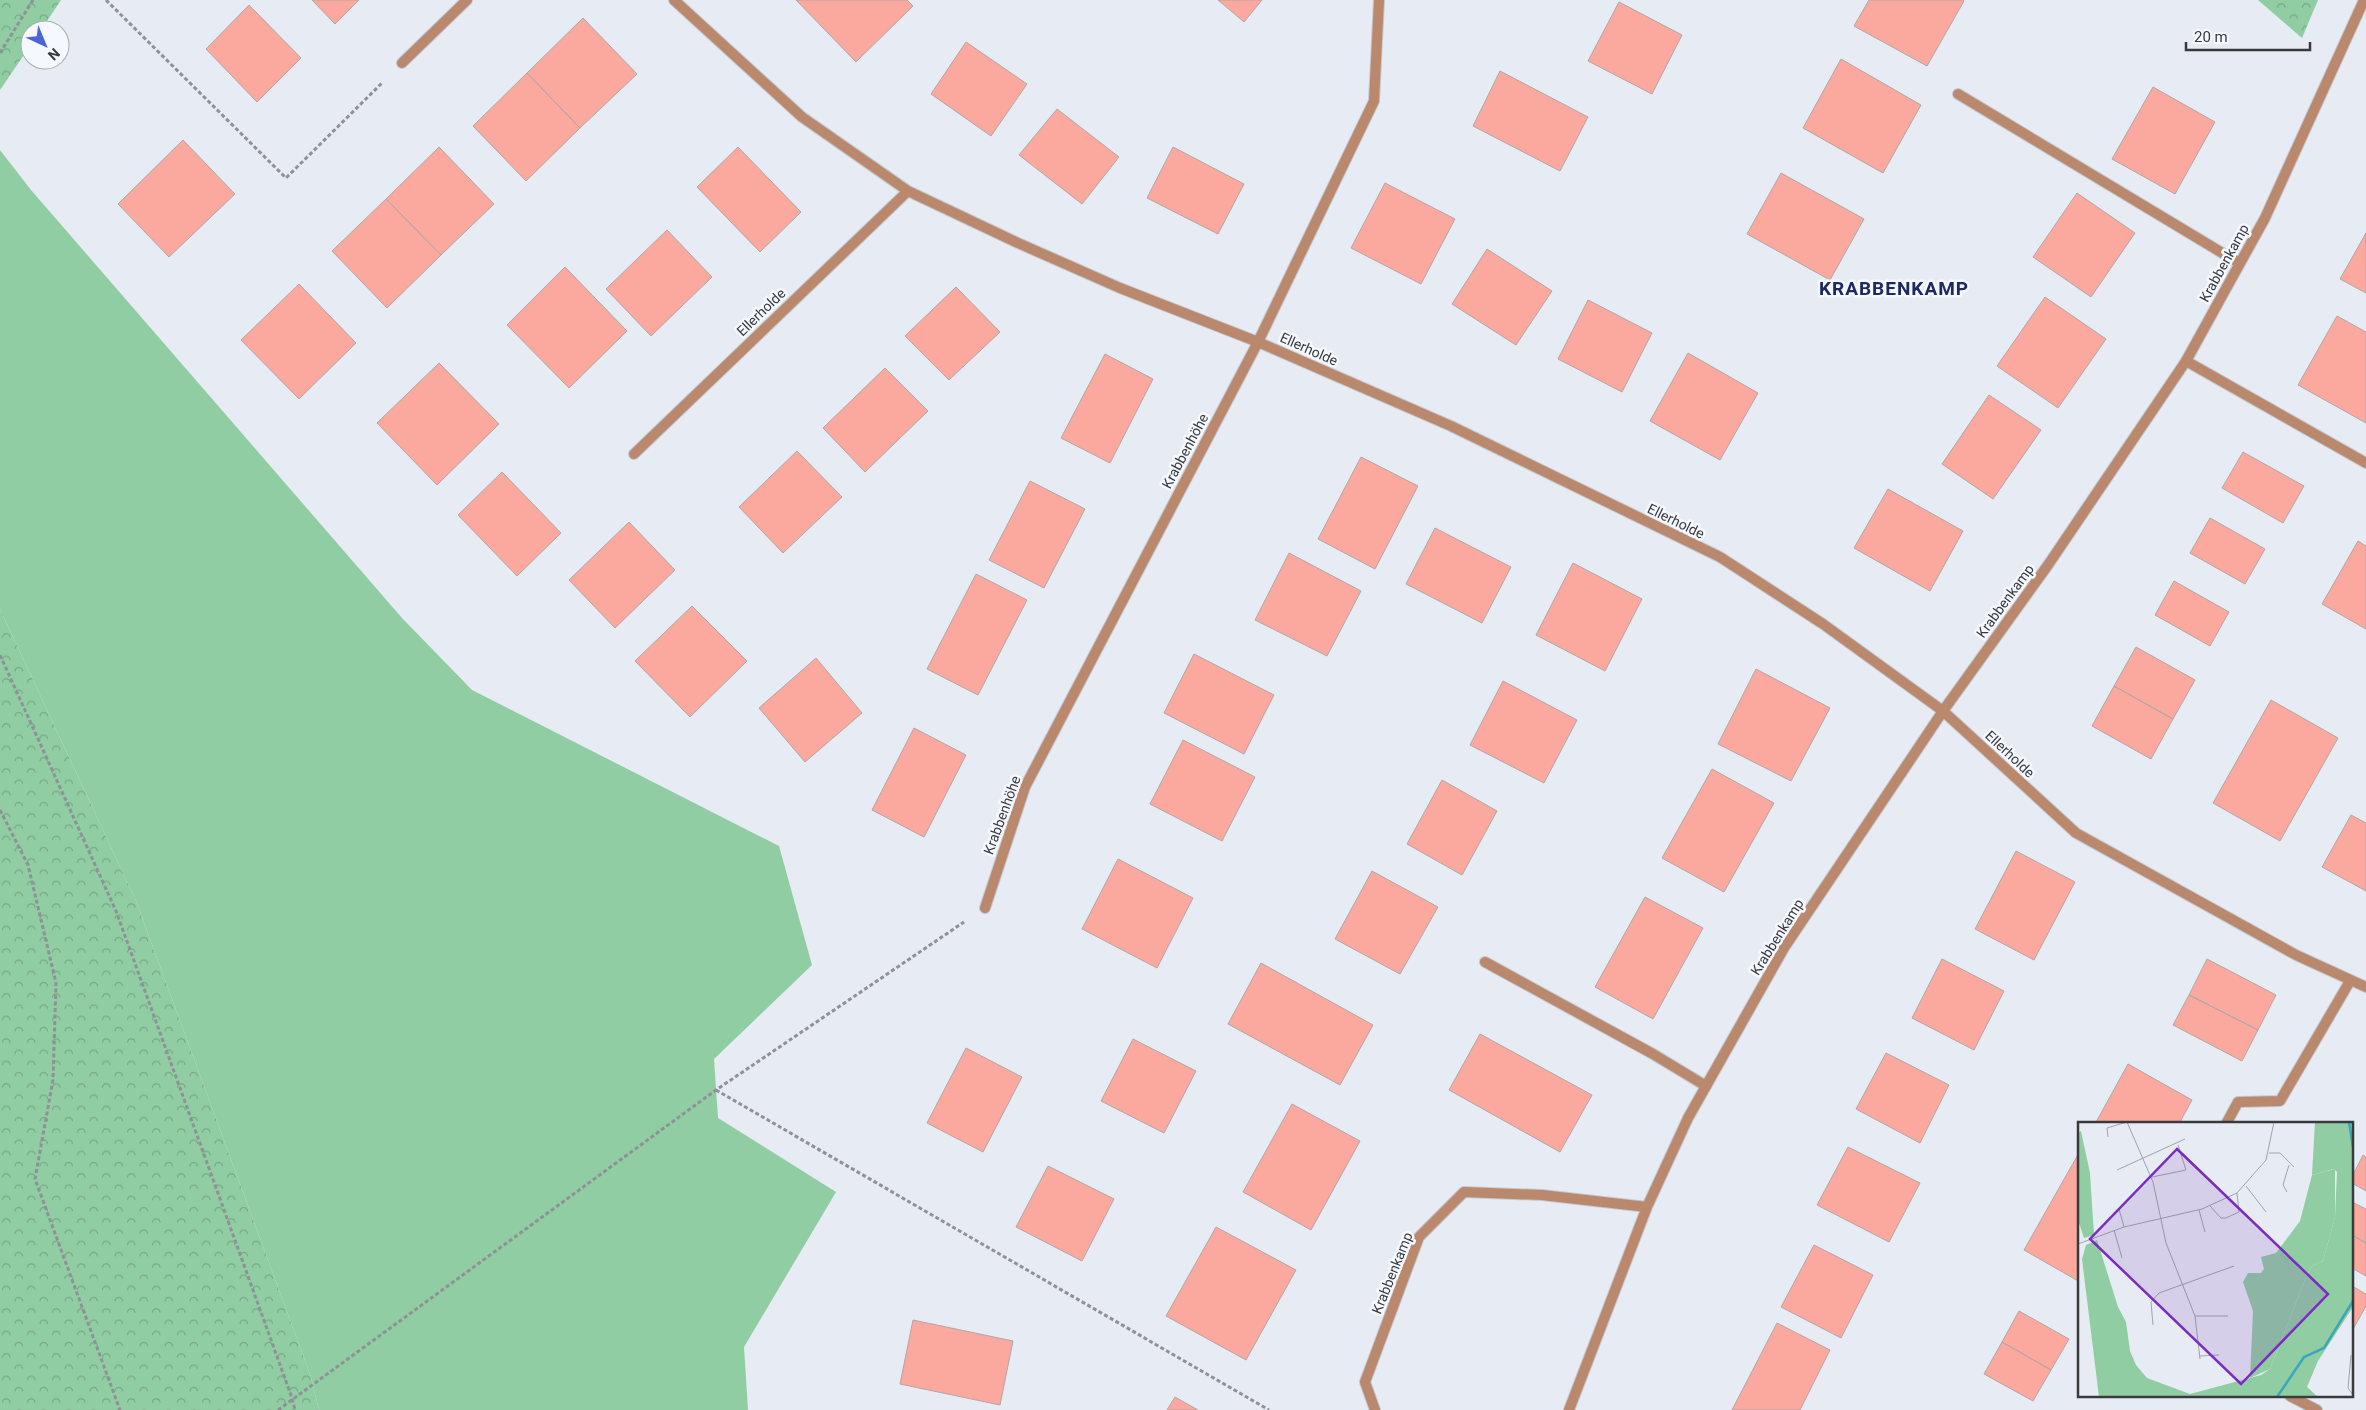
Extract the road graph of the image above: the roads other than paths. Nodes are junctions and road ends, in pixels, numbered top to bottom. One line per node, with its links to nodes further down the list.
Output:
1 (467, 0): 5 (street)
2 (674, 0): 7 (street, Ellerholde)
3 (1378, 0): 9 (street, Krabbenhöhe)
4 (2364, 0): 8 (street, Krabbenkamp)
5 (402, 63)
6 (1958, 94): 8 (street)
7 (908, 191): 9 (street, Ellerholde); 11 (street, Ellerholde)
8 (2239, 263): 10 (street, Krabbenkamp)
9 (1258, 342): 13 (street, Ellerholde); 14 (street, Krabbenhöhe)
10 (2186, 361): 12 (street); 13 (street, Krabbenkamp)
11 (634, 454)
12 (2366, 463)
13 (1943, 710): 16 (street, Ellerholde); 18 (street, Krabbenkamp)
14 (985, 908)
15 (1485, 962): 18 (street)
16 (2350, 981): 17 (street, Ellerholde); 19 (street)
17 (2366, 987)
18 (1706, 1086): 20 (street, Krabbenkamp)
19 (2227, 1122)
20 (1647, 1207): 22 (street, Krabbenkamp); 23 (street, Krabbenkamp)
21 (2294, 1398): 24 (street)
22 (1376, 1410)
23 (1569, 1410)
24 (2317, 1410)

